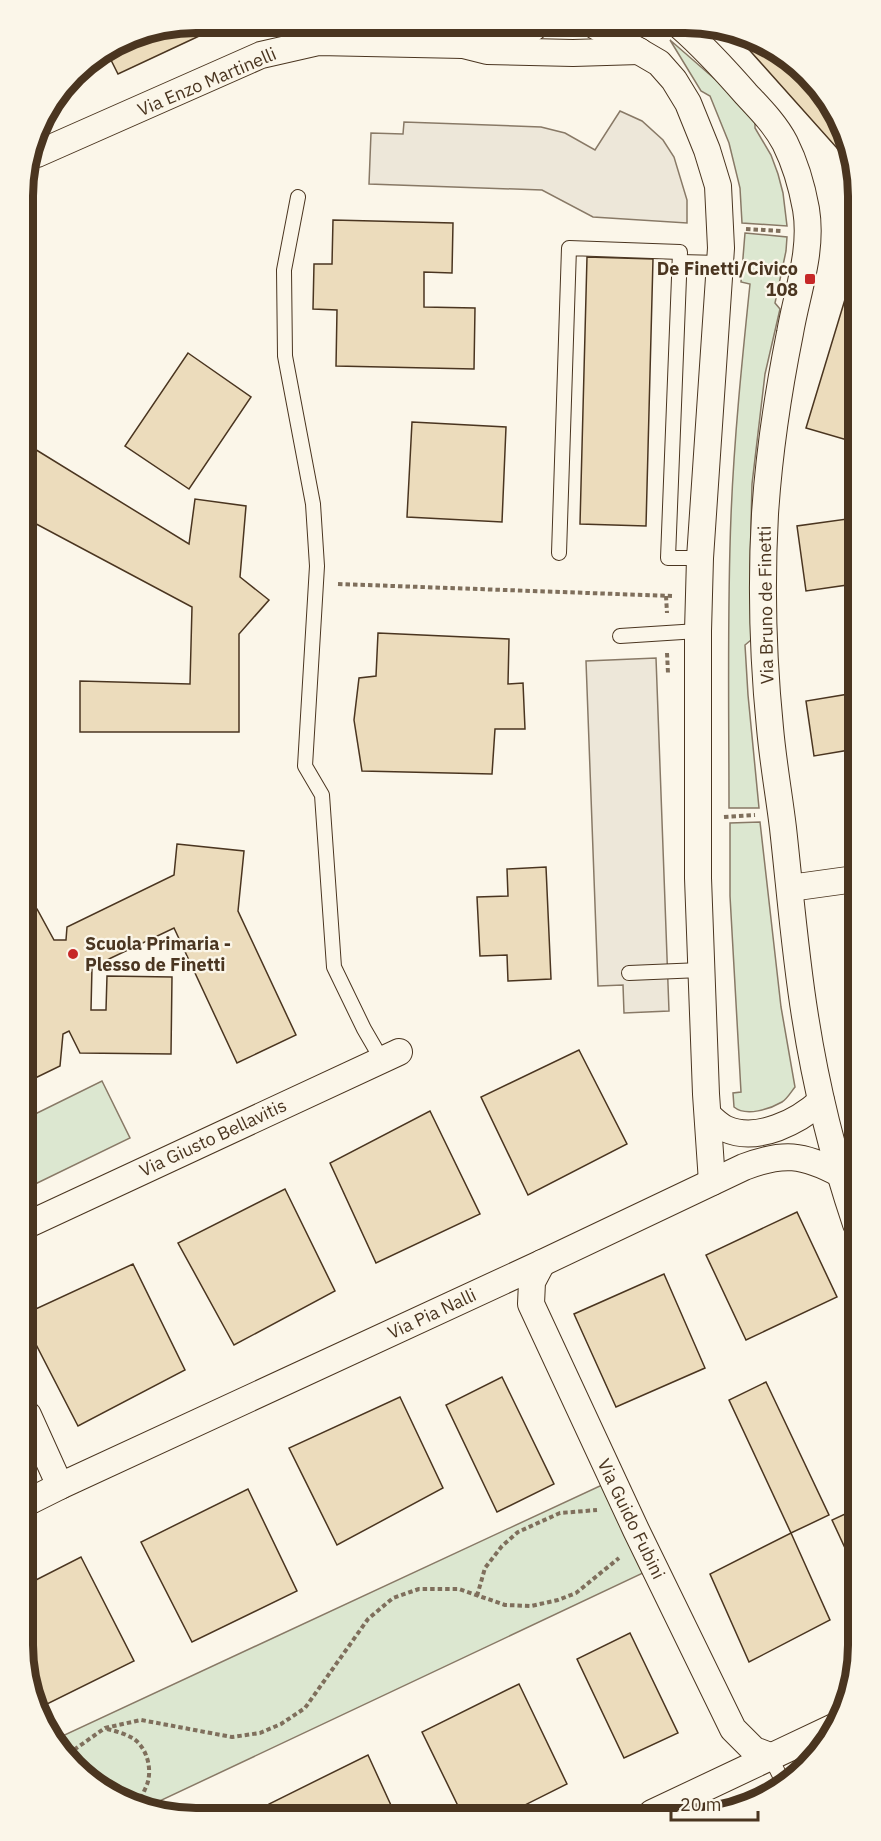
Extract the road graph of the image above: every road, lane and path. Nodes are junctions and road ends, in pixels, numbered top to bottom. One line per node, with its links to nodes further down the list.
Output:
1 (491, 33): 5 (street)
2 (527, 33): 6 (street)
3 (608, 33): 7 (street)
4 (687, 33): 11 (street, Via Bruno de Finetti)
5 (463, 45): 6 (street); 8 (street, Via Enzo Martinelli)
6 (504, 51): 7 (street)
7 (641, 51): 10 (street)
8 (39, 153)
9 (298, 196): 16 (lane)
10 (721, 228): 11 (path); 13 (street)
11 (808, 234): 25 (street, Via Bruno de Finetti)
12 (680, 262): 13 (lane); 14 (lane); 15 (lane)
13 (720, 263): 15 (street)
14 (559, 553)
15 (700, 558): 18 (street)
16 (316, 584): 17 (path); 28 (lane)
17 (666, 596): 18 (path); 19 (path)
18 (698, 597): 20 (street)
19 (667, 615)
20 (698, 631): 21 (lane); 26 (street)
21 (620, 636)
22 (764, 815): 23 (path)
23 (724, 816)
24 (848, 880): 25 (street)
25 (790, 888): 29 (street, Via Bruno de Finetti)
26 (701, 970): 27 (lane); 30 (street)
27 (629, 973)
28 (391, 1056): 34 (street, Via Giusto Bellavitis)
29 (821, 1101): 30 (street); 31 (street, Via Bruno de Finetti)
30 (708, 1115): 32 (street)
31 (840, 1174): 32 (street, Via Pia Nalli); 33 (street, Via Bruno de Finetti)
32 (712, 1182): 35 (street, Via Pia Nalli)
33 (848, 1199)
34 (33, 1222)
35 (542, 1263): 37 (street, Via Pia Nalli); 45 (street, Via Guido Fubini)
36 (33, 1426): 37 (street)
37 (60, 1486): 38 (street, Via Pia Nalli)
38 (33, 1500)
39 (601, 1509): 41 (path)
40 (620, 1557): 41 (path)
41 (477, 1596): 42 (path)
42 (105, 1728): 44 (path); 47 (path)
43 (823, 1732): 45 (street)
44 (72, 1751)
45 (770, 1756): 46 (lane); 48 (street)
46 (780, 1776)
47 (141, 1798)
48 (662, 1808)

